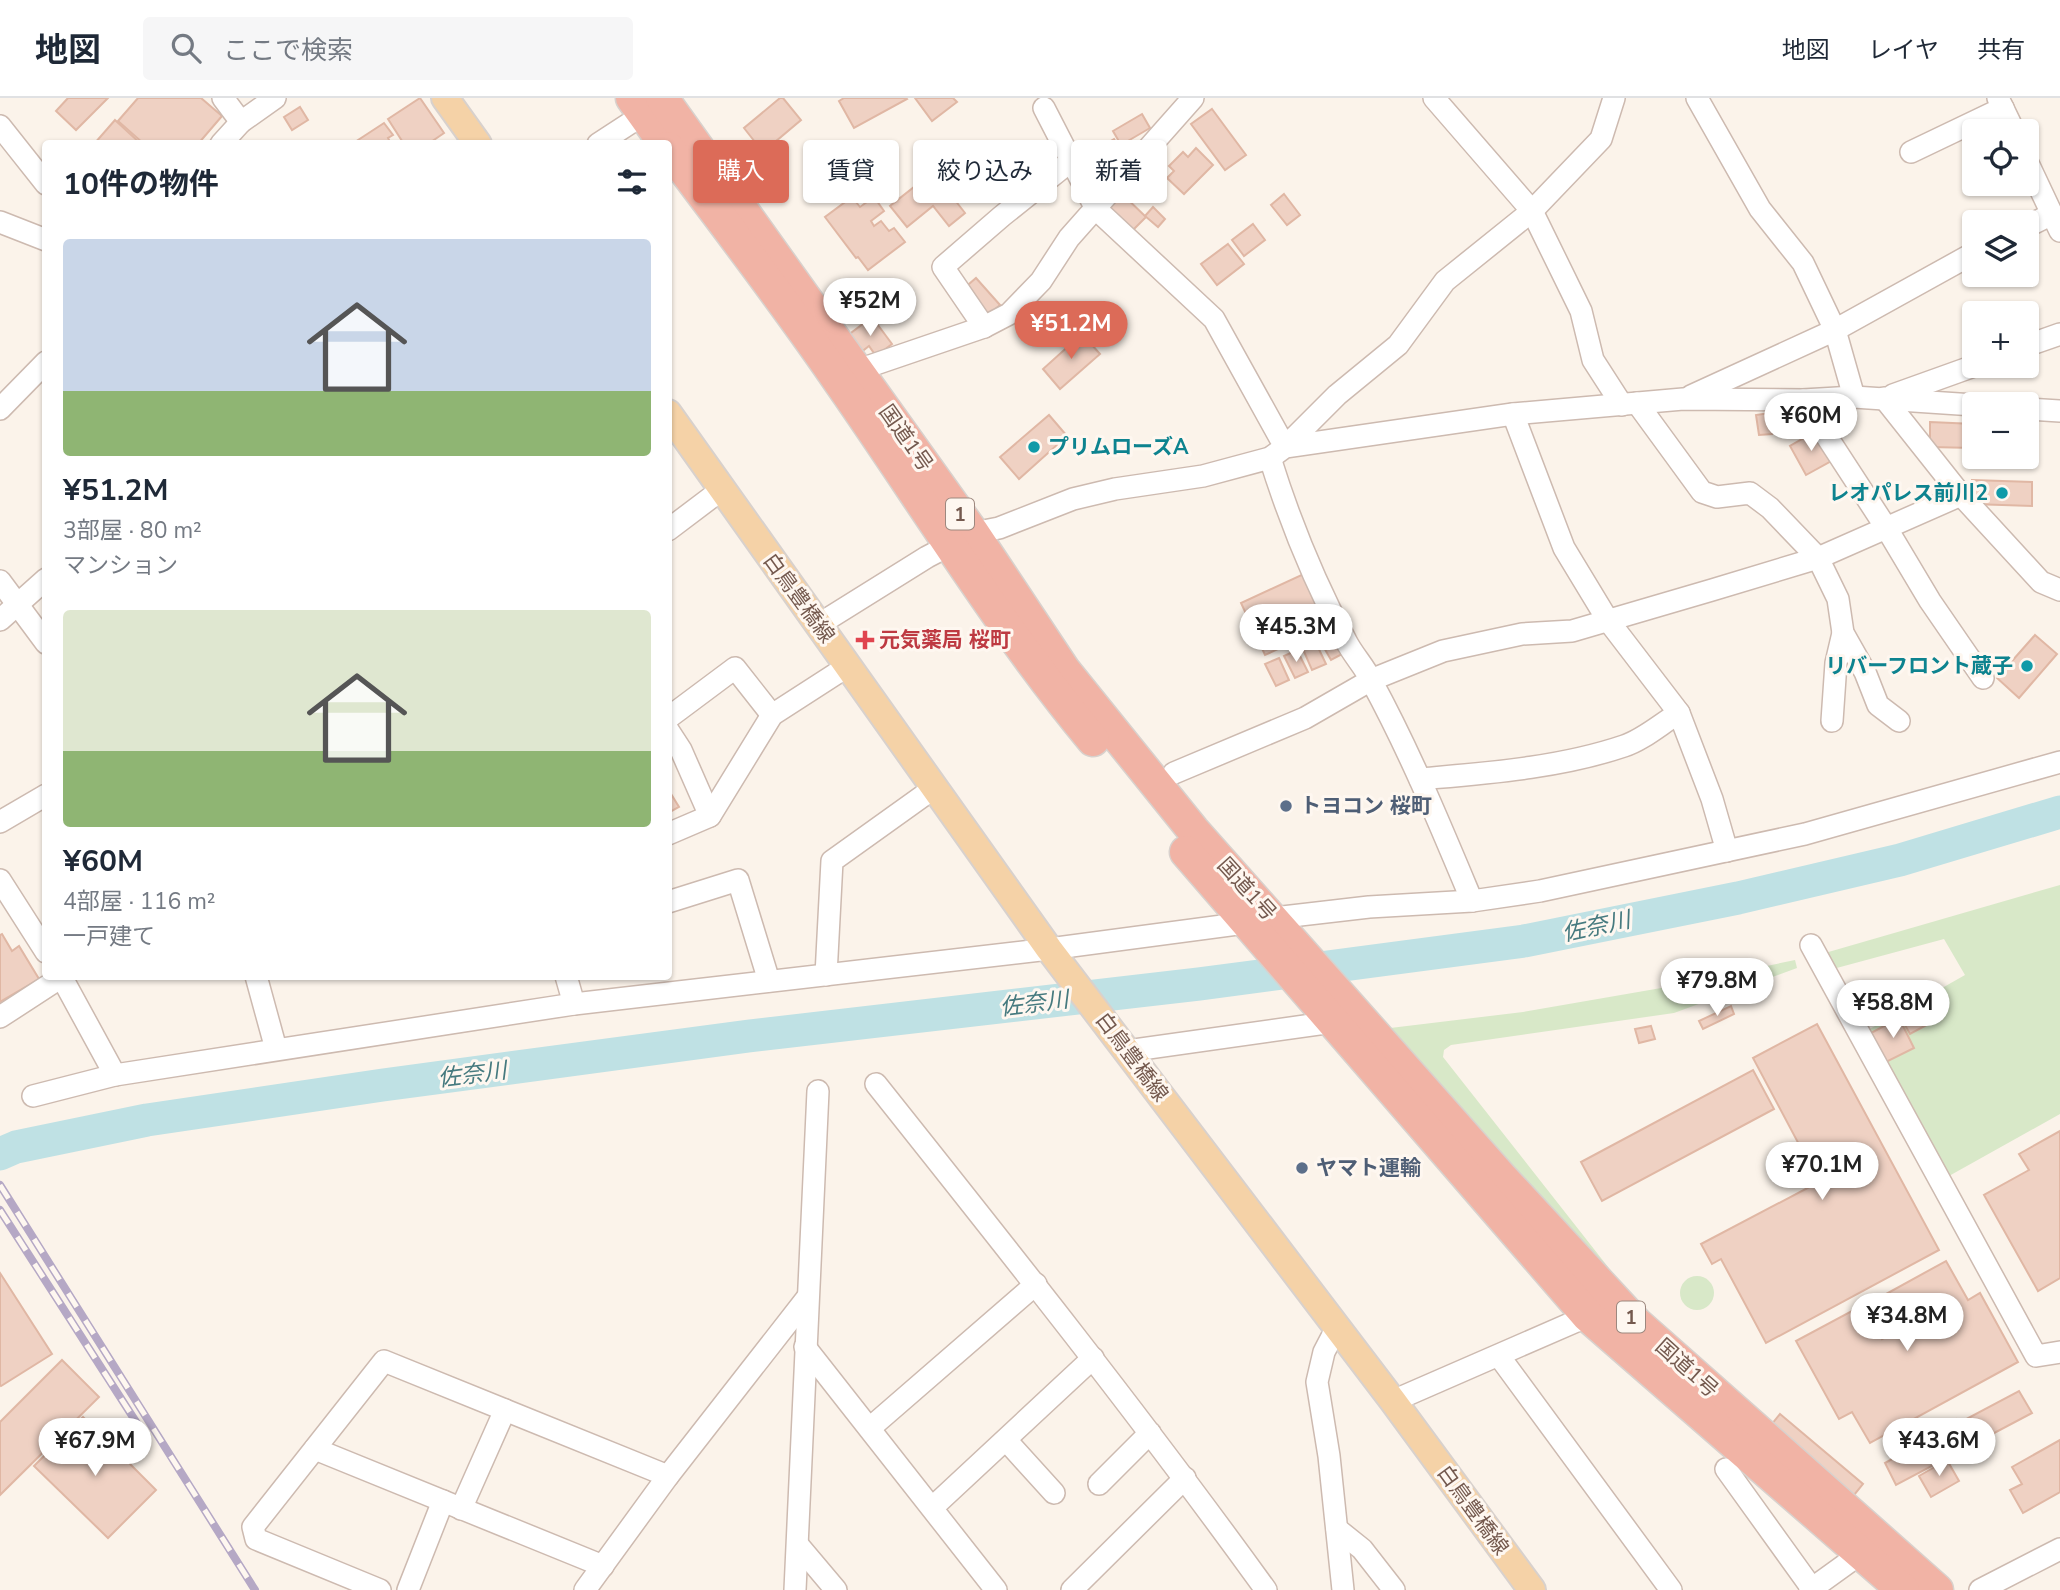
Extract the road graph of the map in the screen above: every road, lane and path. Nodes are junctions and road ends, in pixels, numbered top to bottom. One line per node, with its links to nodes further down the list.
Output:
1 (223, 98): 12 (street)
2 (275, 98): 12 (street)
3 (444, 98): 15 (main road)
4 (1193, 98): 25 (street)
5 (1434, 98): 26 (street)
6 (1614, 98): 26 (street)
7 (1697, 98): 32 (street)
8 (653, 102): 16 (street); 17 (highway); 36 (highway, 国道1号 / 1)
9 (2001, 103): 11 (street); 18 (street)
10 (1044, 108): 20 (street)
11 (2008, 119)
12 (241, 122): 14 (street)
13 (0, 126): 22 (street)
14 (225, 140)
15 (475, 140)
16 (603, 140)
17 (664, 140)
18 (1911, 152)
19 (672, 153): 54 (highway, 国道1号 / 1)
20 (1071, 158)
21 (1071, 161): 31 (street)
22 (42, 179)
23 (2039, 187): 28 (street)
24 (1093, 203): 25 (street)
25 (1096, 209): 31 (street); 49 (street)
26 (1532, 211): 42 (street); 49 (street)
27 (0, 222): 29 (street)
28 (2056, 223)
29 (42, 238)
30 (1962, 260): 32 (street)
31 (984, 327): 36 (street)
32 (1835, 330): 38 (street); 40 (street)
33 (2060, 334): 34 (street)
34 (2039, 341)
35 (42, 366): 44 (street)
36 (858, 370): 54 (highway, 国道1号 / 1)
37 (1962, 370): 39 (street)
38 (1854, 397): 39 (street); 41 (street)
39 (1884, 398): 43 (street); 51 (street)
40 (1683, 399): 41 (street); 42 (street)
41 (1803, 400): 53 (street)
42 (1629, 404): 47 (street); 55 (street)
43 (1962, 404)
44 (0, 409)
45 (2039, 410): 46 (street)
46 (2060, 411)
47 (1513, 414): 49 (street); 60 (street)
48 (672, 419): 50 (main road, 白鳥豊橋線)
49 (1277, 453): 54 (street); 67 (street)
50 (721, 490): 52 (street); 62 (main road, 白鳥豊橋線)
51 (1961, 495): 53 (street); 58 (street)
52 (672, 527)
53 (1887, 529): 55 (street); 66 (street)
54 (962, 539): 62 (street); 86 (highway, 国道1号 / 1)
55 (1818, 558): 60 (street); 63 (street)
56 (0, 581): 59 (street)
57 (42, 582): 59 (street)
58 (2060, 590)
59 (18, 603): 61 (street); 64 (street)
60 (1607, 619): 67 (street); 68 (street)
61 (0, 620)
62 (818, 625): 65 (main road, 白鳥豊橋線)
63 (1843, 633): 71 (street); 72 (street)
64 (42, 637)
65 (848, 666): 70 (street); 77 (main road, 白鳥豊橋線)
66 (1983, 678)
67 (1371, 680): 75 (street); 76 (street)
68 (1679, 713): 76 (street); 82 (street)
69 (672, 715): 70 (street)
70 (772, 715): 79 (street)
71 (1899, 720)
72 (1832, 721)
73 (672, 736): 79 (street)
74 (2060, 762): 82 (street)
75 (1174, 773)
76 (1420, 779): 85 (street)
77 (934, 788): 89 (main road, 白鳥豊橋線); 90 (street)
78 (42, 797): 80 (street)
79 (710, 816): 81 (street)
80 (0, 822)
81 (672, 832)
82 (1727, 851): 85 (street)
83 (0, 880): 88 (street)
84 (672, 901): 95 (street)
85 (1472, 901): 86 (street)
86 (1260, 921): 89 (street); 98 (highway, 国道1号 / 1)
87 (1811, 945): 110 (street)
88 (42, 946)
89 (1049, 949): 90 (street); 100 (main road, 白鳥豊橋線)
90 (826, 975): 95 (street)
91 (57, 980): 97 (street)
92 (64, 980): 101 (street)
93 (257, 980): 99 (street)
94 (567, 980): 96 (street)
95 (769, 981): 96 (street)
96 (574, 1004): 99 (street)
97 (0, 1017)
98 (1344, 1018): 100 (street); 107 (highway, 国道1号 / 1); 146 (highway, 国道1号 / 1)
99 (276, 1049): 101 (street)
100 (1127, 1051): 108 (main road, 白鳥豊橋線)
101 (115, 1075): 104 (street)
102 (876, 1084): 105 (street)
103 (818, 1091): 106 (street)
104 (33, 1097)
105 (1036, 1284): 112 (street); 115 (street)
106 (807, 1298): 109 (street); 120 (street)
107 (1588, 1316): 111 (street); 129 (highway, 国道1号 / 1)
108 (1337, 1327): 113 (main road, 白鳥豊橋線); 126 (street)
109 (805, 1348): 115 (street); 127 (street)
110 (2060, 1352)
111 (1499, 1356): 113 (street); 143 (street)
112 (1093, 1358): 116 (street); 117 (street)
113 (1393, 1401): 142 (main road, 白鳥豊橋線)
114 (506, 1410): 118 (street); 120 (street); 124 (street)
115 (870, 1428): 125 (street)
116 (1150, 1433): 121 (street); 122 (street)
117 (1006, 1440): 123 (street); 125 (street)
118 (315, 1449): 124 (street); 131 (street)
119 (1726, 1469): 144 (street)
120 (668, 1476): 130 (street)
121 (1185, 1478): 138 (street); 139 (street)
122 (1099, 1484)
123 (1054, 1493)
124 (452, 1505): 130 (street); 133 (street)
125 (933, 1507): 137 (street)
126 (1337, 1529): 140 (street); 141 (street)
127 (798, 1545): 135 (street); 136 (street)
128 (2060, 1549): 147 (street)
129 (1860, 1554): 144 (street); 145 (highway, 国道1号 / 1)
130 (603, 1566): 134 (street)
131 (331, 1581): 132 (street)
132 (380, 1590)
133 (408, 1590)
134 (585, 1590)
135 (795, 1590)
136 (836, 1590)
137 (996, 1590)
138 (1072, 1590)
139 (1266, 1590)
140 (1343, 1590)
141 (1394, 1590)
142 (1532, 1590)
143 (1671, 1590)
144 (1812, 1590)
145 (1903, 1590)
146 (1937, 1590)
147 (1980, 1590)

